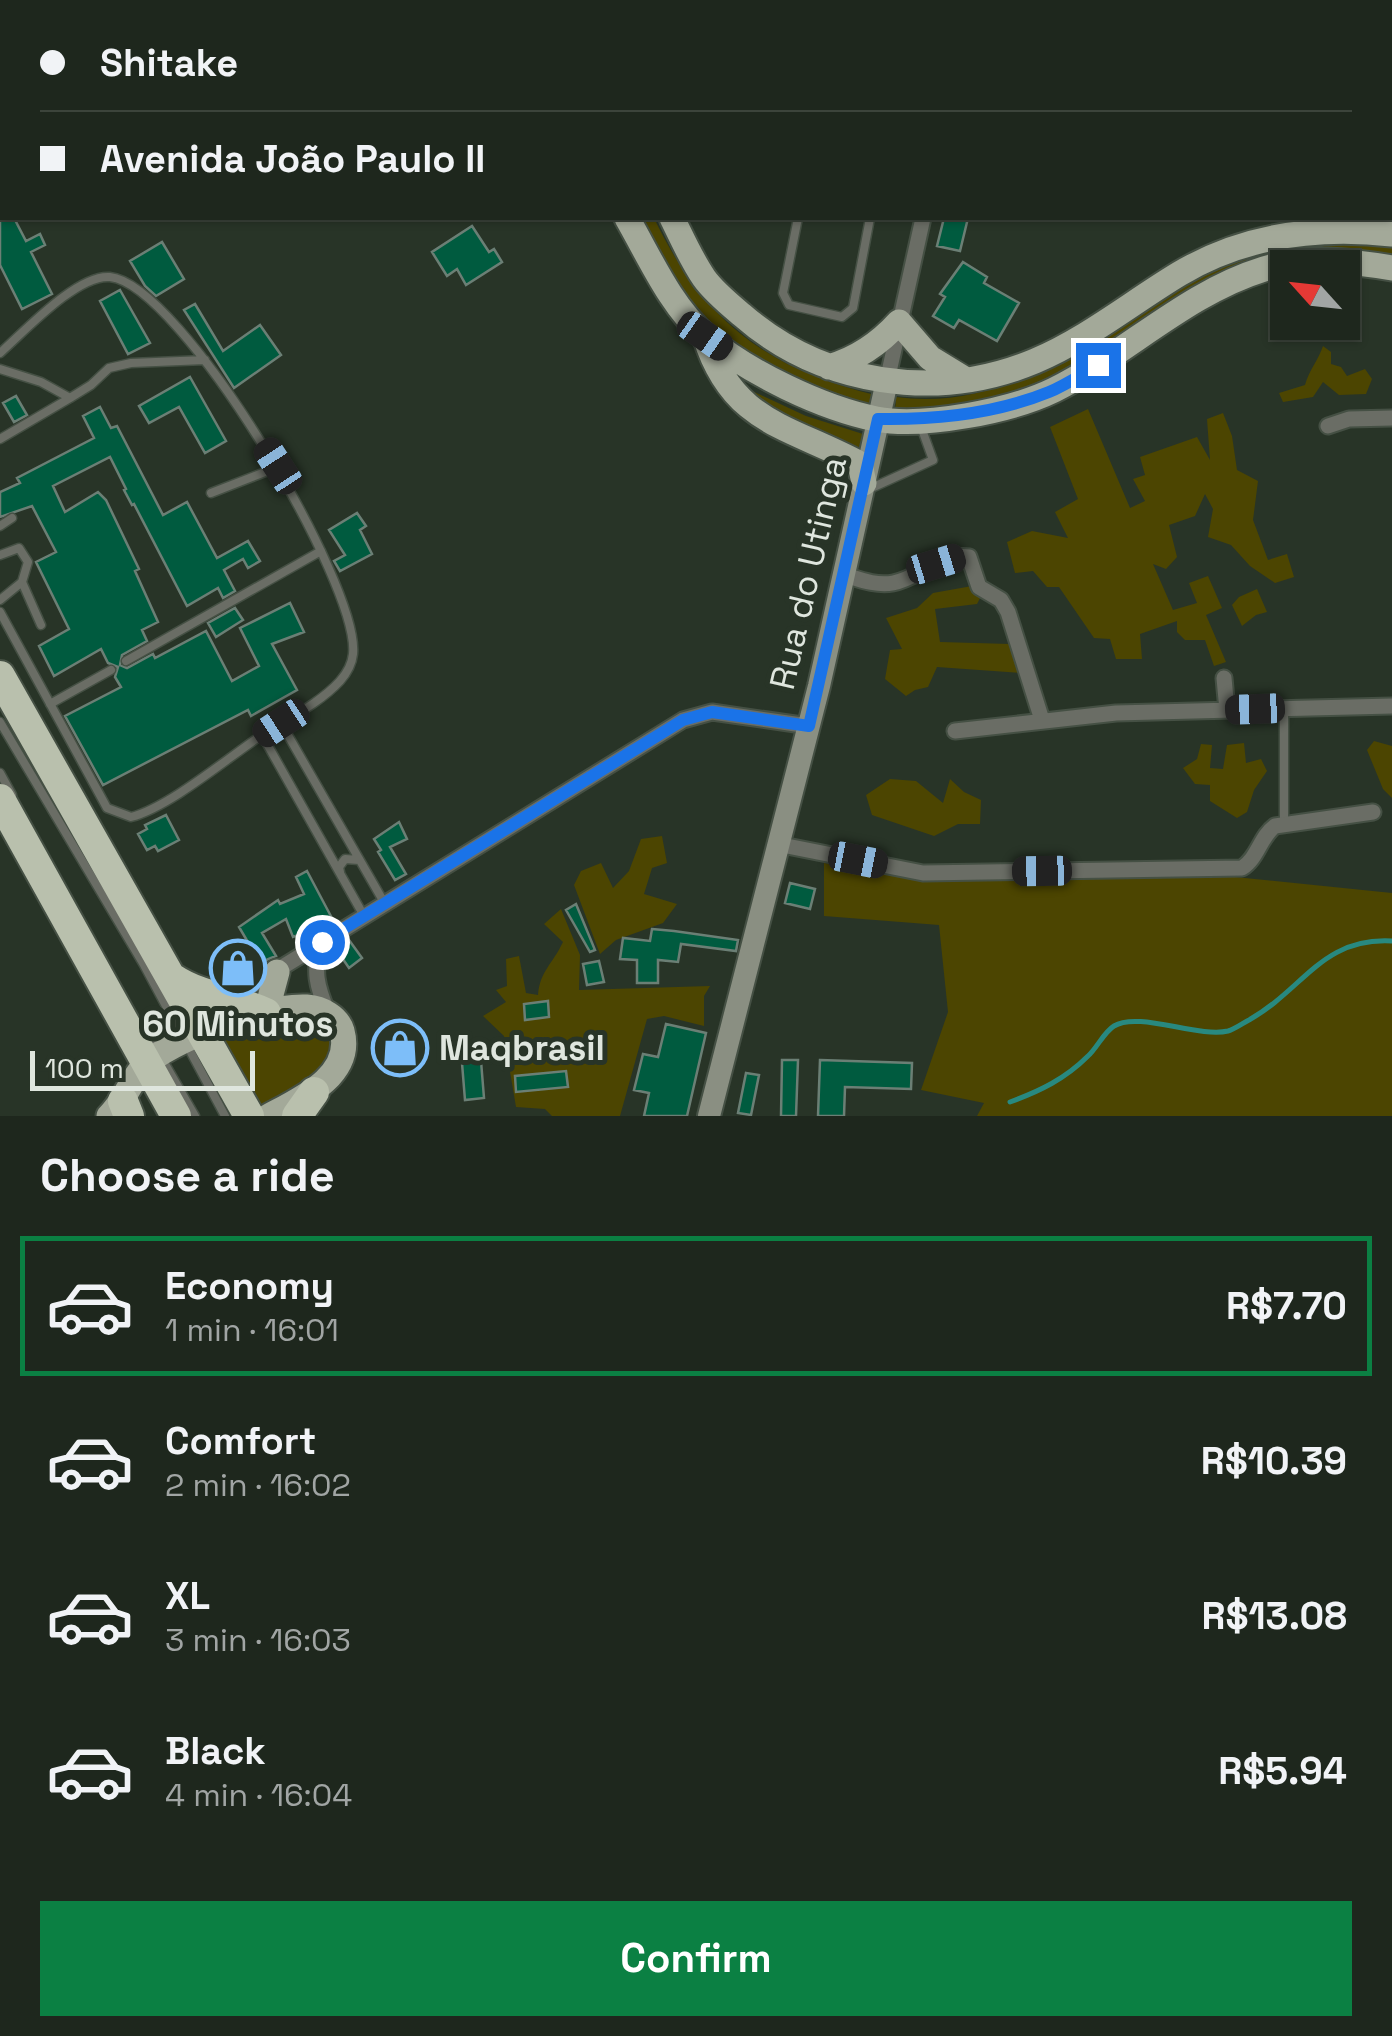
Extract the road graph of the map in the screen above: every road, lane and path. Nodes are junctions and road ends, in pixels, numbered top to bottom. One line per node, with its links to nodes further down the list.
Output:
1 (628, 220): 9 (main road)
2 (673, 220): 12 (main road)
3 (798, 220): 4 (lane)
4 (870, 220)
5 (923, 220): 8 (street, Rua do Utinga)
6 (1392, 234): 14 (main road)
7 (1392, 268): 19 (main road)
8 (899, 322): 12 (main road); 14 (main road); 15 (street, Rua do Utinga)
9 (705, 336): 18 (main road); 23 (main road)
10 (0, 353): 11 (lane)
11 (204, 360): 16 (lane); 24 (lane)
12 (828, 366): 15 (main road)
13 (0, 369): 16 (lane)
14 (966, 380): 15 (main road)
15 (887, 381): 18 (street, Rua do Utinga)
16 (70, 398): 21 (lane)
17 (1392, 418): 20 (street)
18 (878, 419): 19 (main road); 22 (street, Rua do Utinga)
19 (918, 419): 25 (lane)
20 (1328, 426)
21 (0, 439)
22 (872, 448): 23 (main road); 25 (street, Rua do Utinga)
23 (845, 456): 25 (main road)
24 (278, 466): 26 (lane); 29 (lane)
25 (864, 487): 31 (street, Rua do Utinga)
26 (211, 494)
27 (12, 518): 28 (lane)
28 (0, 526)
29 (321, 551): 36 (lane); 46 (lane)
30 (0, 555): 32 (lane)
31 (846, 575): 44 (street); 47 (street, Rua do Utinga)
32 (22, 582): 33 (lane); 35 (lane)
33 (0, 600)
34 (0, 612): 40 (lane)
35 (41, 625)
36 (126, 661)
37 (111, 670): 40 (lane)
38 (0, 676): 61 (highway)
39 (1224, 678): 43 (street)
40 (50, 704): 49 (lane)
41 (1392, 706): 42 (street)
42 (1284, 708): 43 (street); 53 (lane)
43 (1227, 710): 44 (street)
44 (1042, 720): 48 (street)
45 (0, 722): 66 (lane)
46 (281, 723): 49 (lane); 55 (lane)
47 (809, 726): 54 (street, Rua do Utinga); 57 (street)
48 (955, 731)
49 (262, 735): 56 (lane)
50 (0, 773): 51 (lane)
51 (9, 803): 67 (highway)
52 (1373, 812): 53 (street)
53 (1284, 825): 54 (street)
54 (777, 844): 75 (street, Rua do Utinga)
55 (359, 860): 56 (lane); 57 (lane)
56 (340, 873): 58 (lane)
57 (384, 904): 58 (street)
58 (364, 916): 59 (street)
59 (322, 942): 60 (street); 65 (street)
60 (277, 972): 62 (street); 64 (main road)
61 (171, 978): 62 (highway); 66 (highway)
62 (228, 1000): 64 (highway)
63 (134, 1011): 67 (lane)
64 (266, 1013): 65 (main road); 66 (main road)
65 (328, 1013): 68 (main road)
66 (194, 1037): 67 (main road); 72 (lane); 73 (highway)
67 (153, 1059): 69 (main road); 70 (highway); 71 (lane)
68 (305, 1104): 74 (main road)
69 (121, 1112)
70 (176, 1116)
71 (195, 1116)
72 (225, 1116)
73 (249, 1116)
74 (270, 1116)
75 (709, 1116)

